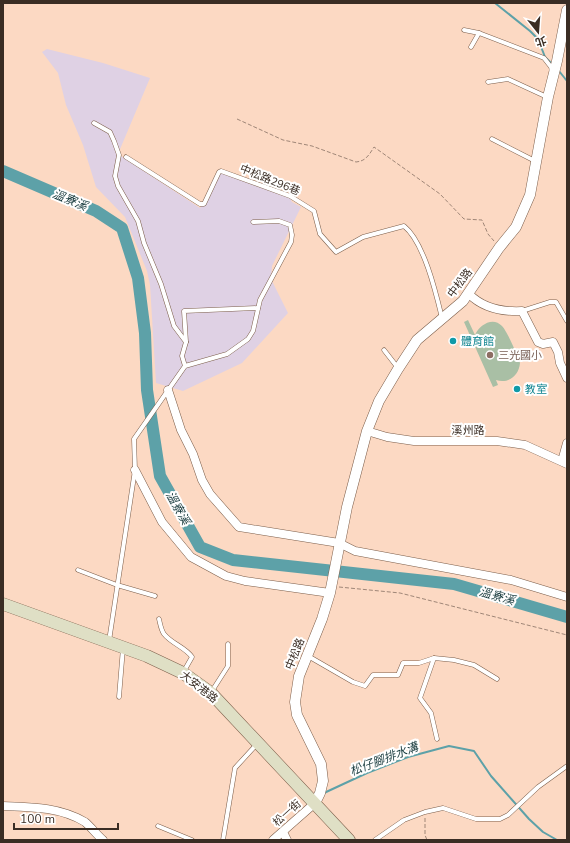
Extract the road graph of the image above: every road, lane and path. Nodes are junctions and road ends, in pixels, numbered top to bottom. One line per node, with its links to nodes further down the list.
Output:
1 (567, 10): 5 (street, 中松路)
2 (464, 30): 3 (lane)
3 (479, 33): 4 (lane); 5 (lane)
4 (471, 47)
5 (555, 69): 7 (street, 中松路)
6 (488, 82): 7 (lane)
7 (548, 97): 12 (street, 中松路)
8 (238, 119): 14 (path)
9 (94, 123): 20 (lane)
10 (492, 139): 12 (lane)
11 (126, 157): 18 (lane, 中松路296巷)
12 (537, 162): 14 (street, 中松路)
13 (253, 222): 16 (lane)
14 (500, 248): 15 (street, 中松路)
15 (469, 294): 17 (street); 18 (street, 中松路)
16 (258, 308): 20 (lane); 22 (lane)
17 (522, 311): 19 (lane); 24 (street)
18 (442, 318): 23 (street, 中松路)
19 (567, 321)
20 (186, 342): 22 (lane)
21 (384, 350): 23 (lane)
22 (185, 366): 25 (lane)
23 (398, 369): 26 (street, 中松路)
24 (567, 378)
25 (168, 390): 29 (lane); 30 (street)
26 (367, 431): 28 (street, 溪州路); 30 (street, 中松路)
27 (567, 443): 28 (street)
28 (565, 463)
29 (135, 470): 32 (lane); 33 (street)
30 (338, 548): 33 (street, 中松路); 35 (street)
31 (78, 570): 32 (lane)
32 (117, 585): 34 (lane); 39 (lane)
33 (332, 587): 38 (path); 42 (street, 中松路)
34 (155, 596)
35 (567, 597)
36 (3, 604): 39 (main road, 大安港路)
37 (159, 619): 44 (lane)
38 (567, 635)
39 (109, 643): 41 (main road, 大安港路)
40 (228, 644): 46 (lane)
41 (124, 648): 44 (main road, 大安港路); 47 (lane)
42 (308, 656): 43 (lane); 51 (street, 中松路)
43 (434, 658): 45 (lane); 48 (lane)
44 (183, 673): 46 (main road, 大安港路)
45 (497, 679)
46 (211, 693): 49 (main road, 大安港路)
47 (119, 697)
48 (437, 739)
49 (257, 743): 51 (main road, 大安港路); 58 (lane)
50 (567, 766): 53 (lane)
51 (314, 803): 55 (street, 松一街); 61 (main road, 大安港路)
52 (3, 806): 56 (street)
53 (425, 812): 62 (lane); 63 (path)
54 (158, 826): 57 (lane)
55 (283, 832): 59 (street, 松一街); 60 (street)
56 (103, 840)
57 (192, 840)
58 (223, 840)
59 (273, 840)
60 (287, 840)
61 (350, 840)
62 (375, 840)
63 (427, 840)

